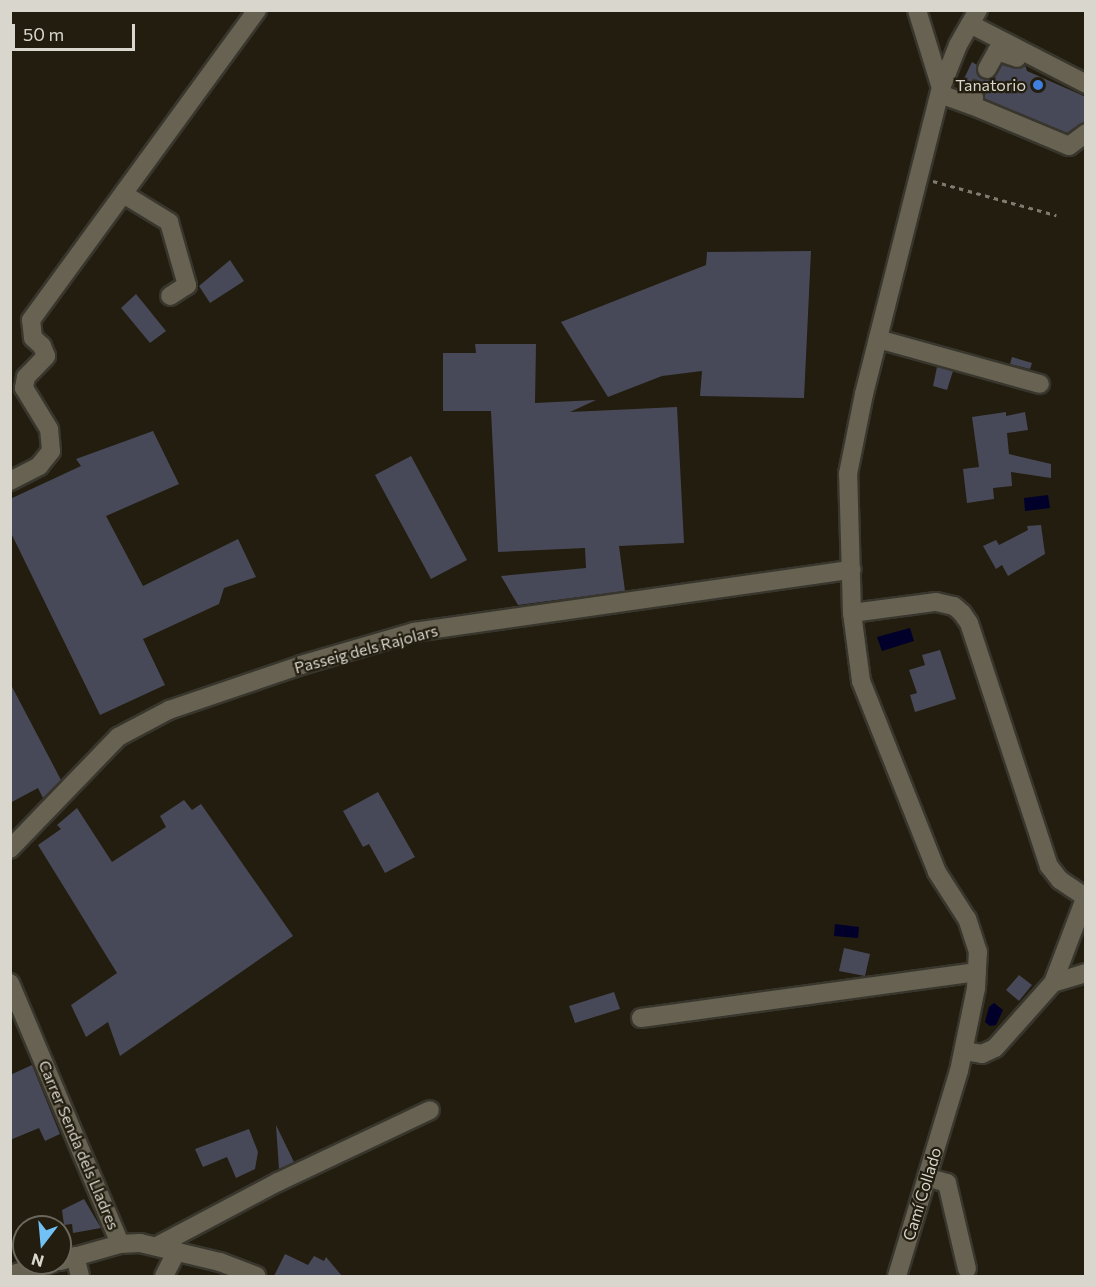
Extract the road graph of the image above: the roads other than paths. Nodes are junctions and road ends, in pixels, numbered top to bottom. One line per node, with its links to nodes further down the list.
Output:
1 (256, 10): 9 (street)
2 (917, 10): 6 (street)
3 (974, 17): 5 (street); 6 (street, Camí Collado)
4 (987, 69): 7 (street)
5 (1086, 84)
6 (941, 91): 8 (street); 11 (street, Camí Collado)
7 (1086, 93)
8 (1086, 133)
9 (124, 195): 10 (street); 13 (street)
10 (170, 296)
11 (878, 339): 12 (street); 14 (street, Camí Collado)
12 (1040, 384)
13 (10, 481)
14 (852, 570): 15 (street, Camí Collado); 16 (street, Passeig dels Rajolars)
15 (852, 613): 17 (street); 18 (street, Camí Collado)
16 (10, 849)
17 (1085, 896): 21 (street)
18 (977, 972): 22 (street); 23 (street, Camí Collado)
19 (1086, 973): 21 (street)
20 (10, 983): 26 (street, Carrer Senda dels Lladres)
21 (1053, 983): 23 (street)
22 (641, 1018)
23 (964, 1051): 25 (street, Camí Collado)
24 (430, 1110): 27 (street)
25 (927, 1177): 30 (street); 34 (street, Camí Collado)
26 (120, 1244): 27 (street, Carrer Senda dels Lladres); 29 (street)
27 (157, 1246): 28 (street, Carrer Senda dels Lladres)
28 (177, 1251): 31 (street, Carrer Senda dels Lladres); 32 (street)
29 (72, 1257)
30 (967, 1269)
31 (230, 1272): 33 (street, Carrer Senda dels Lladres)
32 (164, 1276)
33 (255, 1276)
34 (897, 1276)

